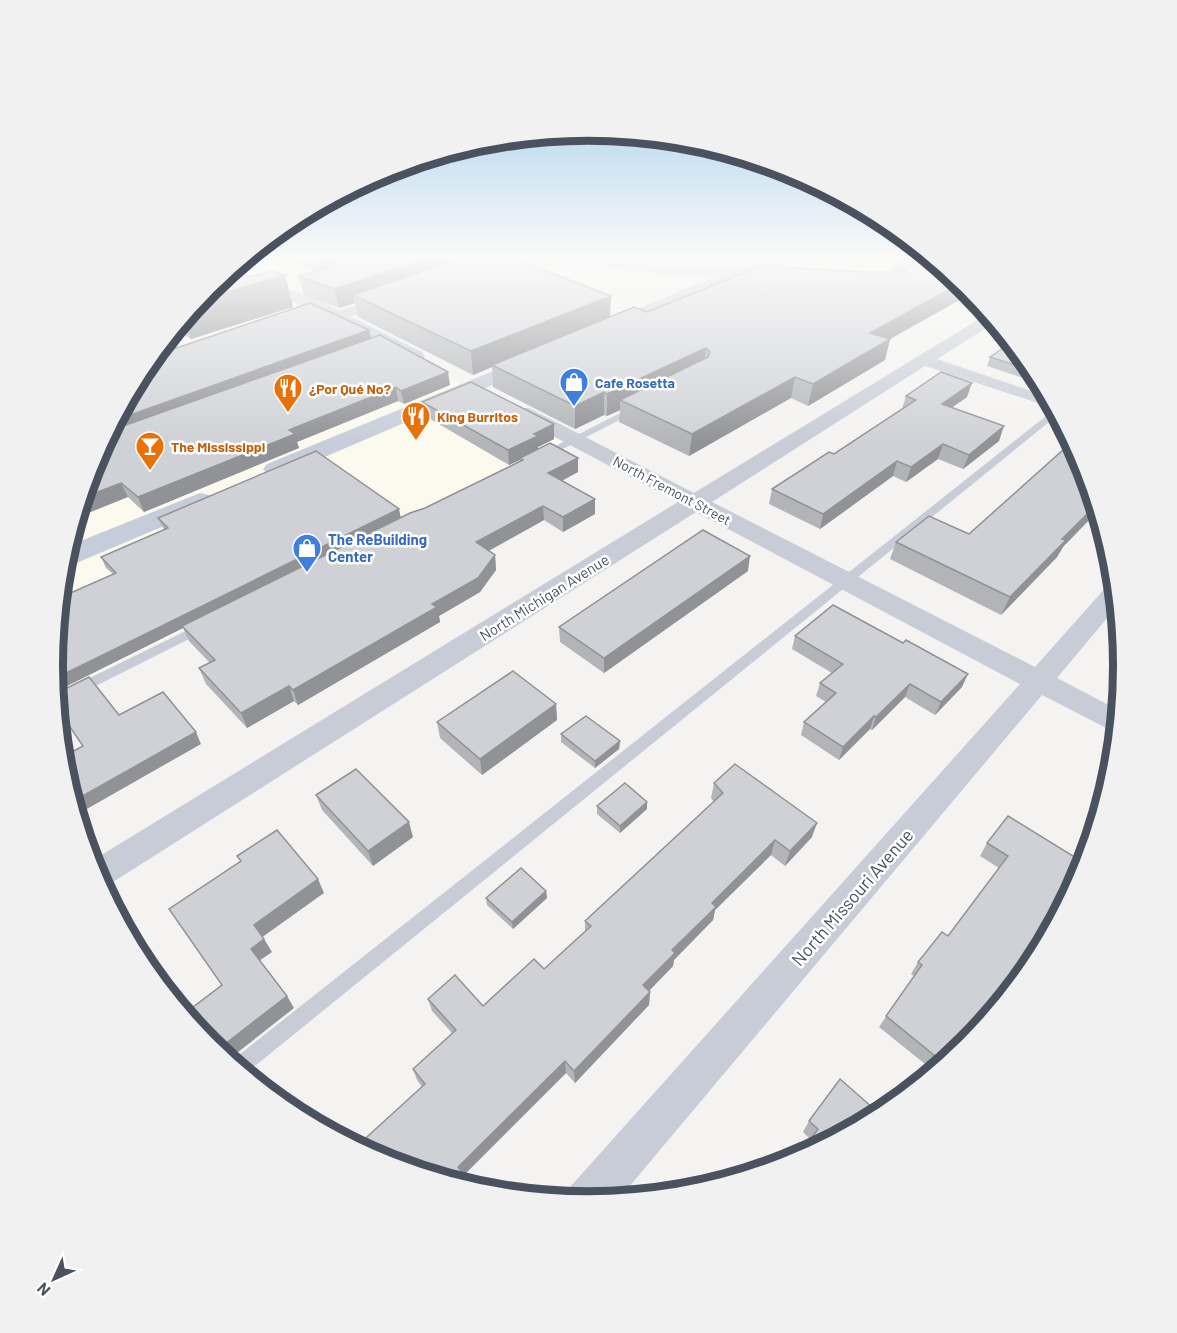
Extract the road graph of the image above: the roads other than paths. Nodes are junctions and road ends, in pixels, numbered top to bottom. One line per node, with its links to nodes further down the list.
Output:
1 (343, 319): 7 (street, North Fremont Street)
2 (631, 319): 4 (street)
3 (985, 321): 6 (street, North Michigan Avenue)
4 (610, 328)
5 (546, 355): 7 (street)
6 (923, 360): 9 (street); 15 (street, North Michigan Avenue)
7 (489, 394): 11 (street, North Fremont Street); 13 (street)
8 (652, 400): 11 (lane)
9 (1041, 400)
10 (1051, 416): 17 (lane)
11 (575, 439): 12 (lane); 15 (street, North Fremont Street)
12 (534, 460)
13 (256, 477)
14 (224, 490): 16 (street)
15 (695, 502): 17 (street, North Fremont Street); 23 (street, North Michigan Avenue)
16 (76, 553)
17 (847, 581): 20 (street, North Fremont Street); 24 (lane)
18 (1110, 599): 20 (street, North Missouri Avenue)
19 (212, 622): 21 (lane)
20 (1040, 682): 22 (street, North Fremont Street); 25 (street, North Missouri Avenue)
21 (64, 697)
22 (1111, 719)
23 (104, 871)
24 (243, 1063)
25 (595, 1192)

